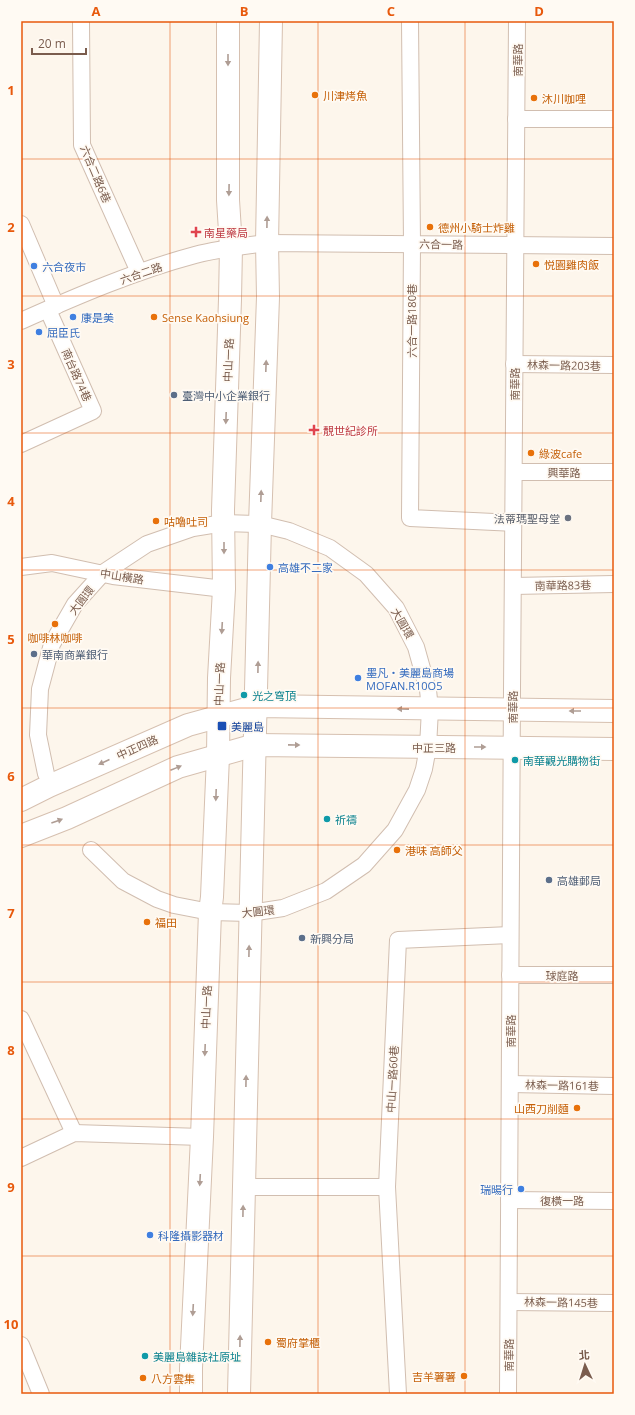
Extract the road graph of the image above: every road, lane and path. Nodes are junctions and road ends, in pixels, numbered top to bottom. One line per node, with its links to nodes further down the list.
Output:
1 (81, 21): 14 (street, 六合二路6巷)
2 (228, 21): 13 (main road, 中山一路, one-way to 13)
3 (271, 21): 9 (main road, one-way to 3)
4 (410, 21): 10 (street, 六合一路180巷)
5 (517, 21): 6 (street, 南華路)
6 (516, 119): 7 (street); 11 (street, 南華路)
7 (614, 119)
8 (21, 224): 15 (street)
9 (267, 243): 10 (street, 六合一路); 13 (street, 六合二路); 24 (main road, one-way to 9)
10 (412, 244): 11 (street, 六合一路); 23 (street, 六合一路180巷)
11 (516, 245): 12 (street, 六合一路); 17 (street, 南華路)
12 (614, 246)
13 (231, 247): 14 (street, 六合二路); 22 (main road, 中山一路, one-way to 22)
14 (140, 272): 15 (street, 六合二路)
15 (52, 308): 16 (street, 六合二路); 19 (street, 南台路74巷)
16 (21, 321)
17 (514, 364): 18 (street, 林森一路203巷); 20 (street, 南華路)
18 (614, 366)
19 (21, 444)
20 (514, 472): 21 (street, 興華路); 23 (street, 南華路)
21 (614, 472)
22 (224, 523): 24 (street, 大圓環); 26 (street, 大圓環); 29 (main road, 中山一路, one-way to 29)
23 (513, 523): 28 (street, 南華路)
24 (260, 524): 30 (main road, one-way to 24); 31 (street, 大圓環)
25 (21, 567): 26 (street, 中山橫路)
26 (103, 574): 29 (street, 中山橫路); 40 (street, 大圓環)
27 (614, 584): 28 (street, 南華路83巷)
28 (513, 586): 32 (street, 南華路)
29 (224, 589): 34 (main road, 中山一路, one-way to 34)
30 (257, 706): 31 (main road, one-way to 30); 34 (main road, 中正四路); 35 (main road)
31 (430, 709): 32 (main road); 36 (street, 大圓環)
32 (512, 710): 33 (main road, one-way to 32); 37 (street, 南華路)
33 (614, 711)
34 (218, 716): 39 (main road, 中山一路); 41 (main road, 中正四路, one-way to 41)
35 (255, 745): 36 (main road, 中正三路, one-way to 36); 39 (main road); 45 (main road)
36 (428, 747): 37 (main road, 中正三路, one-way to 37); 45 (street, 大圓環)
37 (512, 748): 38 (main road, 中正三路); 46 (street, 南華路)
38 (614, 748)
39 (218, 756): 42 (main road, one-way to 39); 44 (main road, 中山一路, one-way to 44)
40 (46, 774)
41 (21, 800)
42 (21, 836)
43 (92, 850): 44 (street, 大圓環)
44 (210, 912): 45 (street, 大圓環); 53 (main road, 中山一路, one-way to 53)
45 (250, 913): 55 (main road, one-way to 45)
46 (510, 935): 48 (street, 南華路); 56 (street, 中山一路60巷)
47 (614, 974): 48 (street, 球庭路)
48 (510, 975): 50 (street, 南華路)
49 (21, 1019): 52 (street)
50 (510, 1084): 51 (street, 林森一路161巷); 57 (street, 南華路)
51 (614, 1086)
52 (74, 1133): 53 (street); 54 (street)
53 (202, 1137): 63 (main road, 中山一路, one-way to 63)
54 (21, 1158)
55 (244, 1187): 56 (street); 64 (main road, one-way to 55)
56 (387, 1187): 65 (street)
57 (509, 1200): 58 (street, 復橫一路); 59 (street, 南華路)
58 (614, 1201)
59 (509, 1302): 60 (street, 林森一路145巷); 66 (street, 南華路)
60 (614, 1303)
61 (21, 1345): 62 (street)
62 (41, 1394)
63 (191, 1394)
64 (239, 1394)
65 (398, 1394)
66 (508, 1394)

